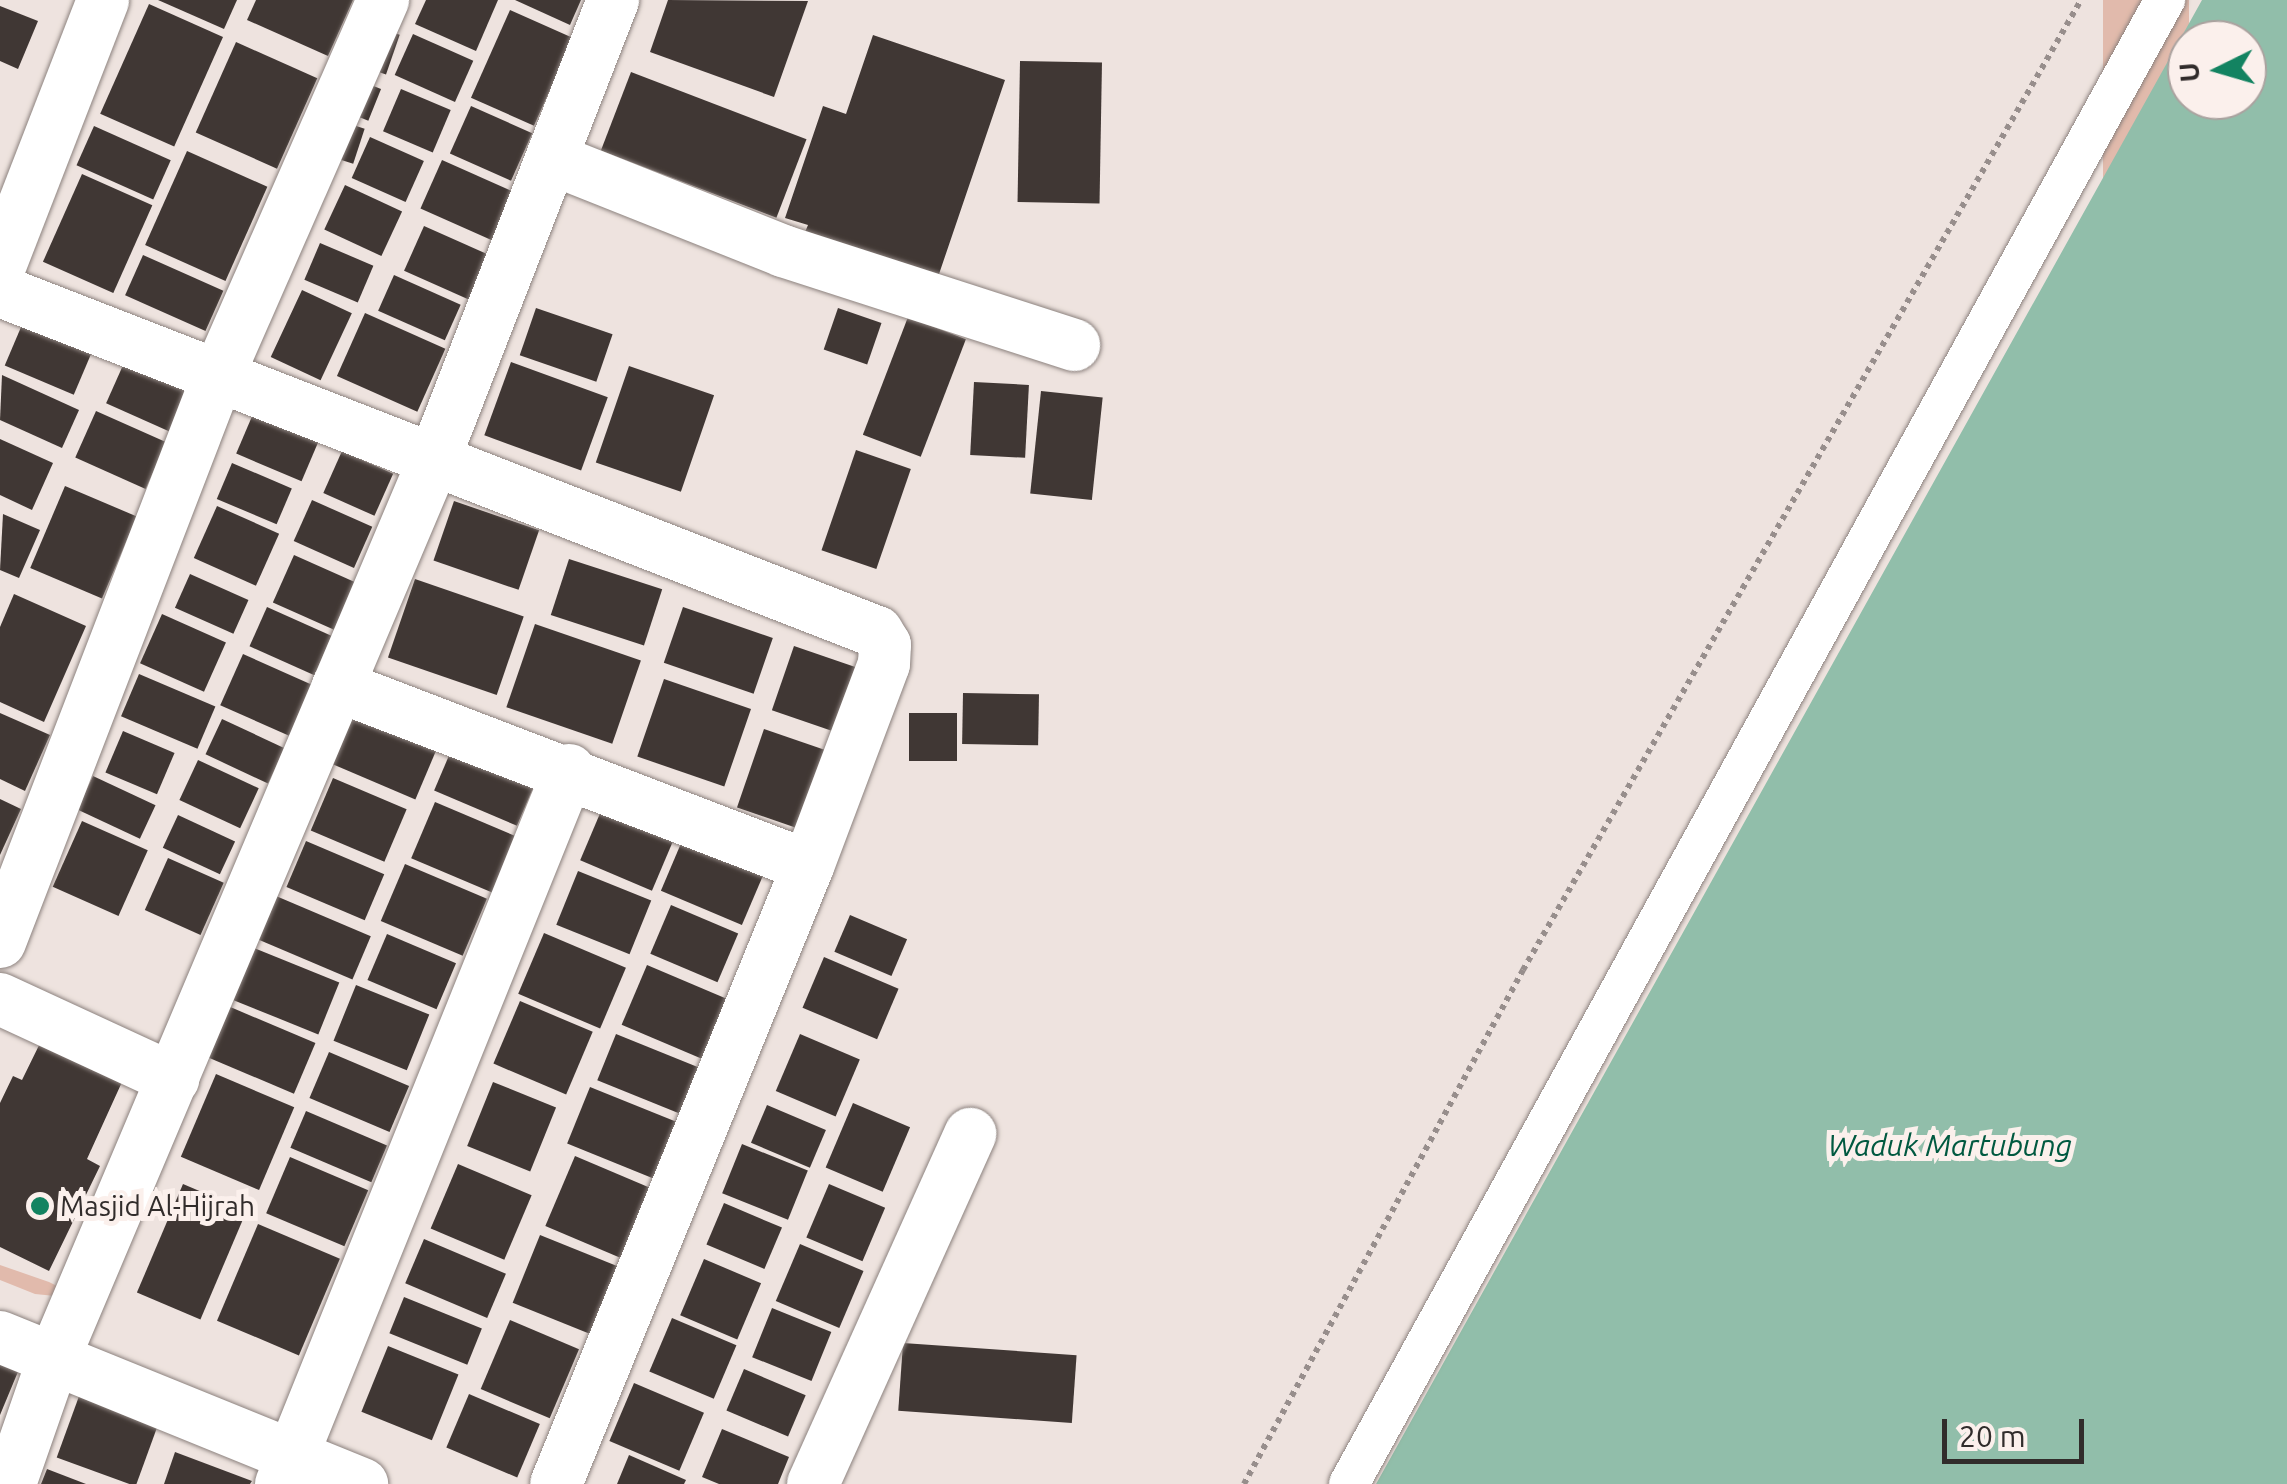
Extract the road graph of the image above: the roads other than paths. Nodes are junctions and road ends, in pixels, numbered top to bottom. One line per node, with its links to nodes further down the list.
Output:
1 (103, 0): 6 (street)
2 (383, 0): 9 (street)
3 (614, 0): 5 (street)
4 (2165, 0): 25 (street)
5 (552, 159): 8 (street); 10 (street)
6 (0, 266)
7 (0, 291): 9 (street)
8 (1074, 345)
9 (218, 376): 10 (street); 14 (street)
10 (433, 462): 11 (street); 13 (street)
11 (338, 686): 12 (street); 16 (street)
12 (569, 770): 13 (street); 20 (street)
13 (808, 866): 23 (street)
14 (0, 942)
15 (0, 999): 16 (street)
16 (173, 1078): 19 (street)
17 (970, 1134): 24 (street)
18 (0, 1337): 19 (street)
19 (54, 1358): 20 (street); 21 (street)
20 (286, 1470): 22 (street)
21 (10, 1484)
22 (362, 1484)
23 (556, 1484)
24 (813, 1484)
25 (1349, 1484)

